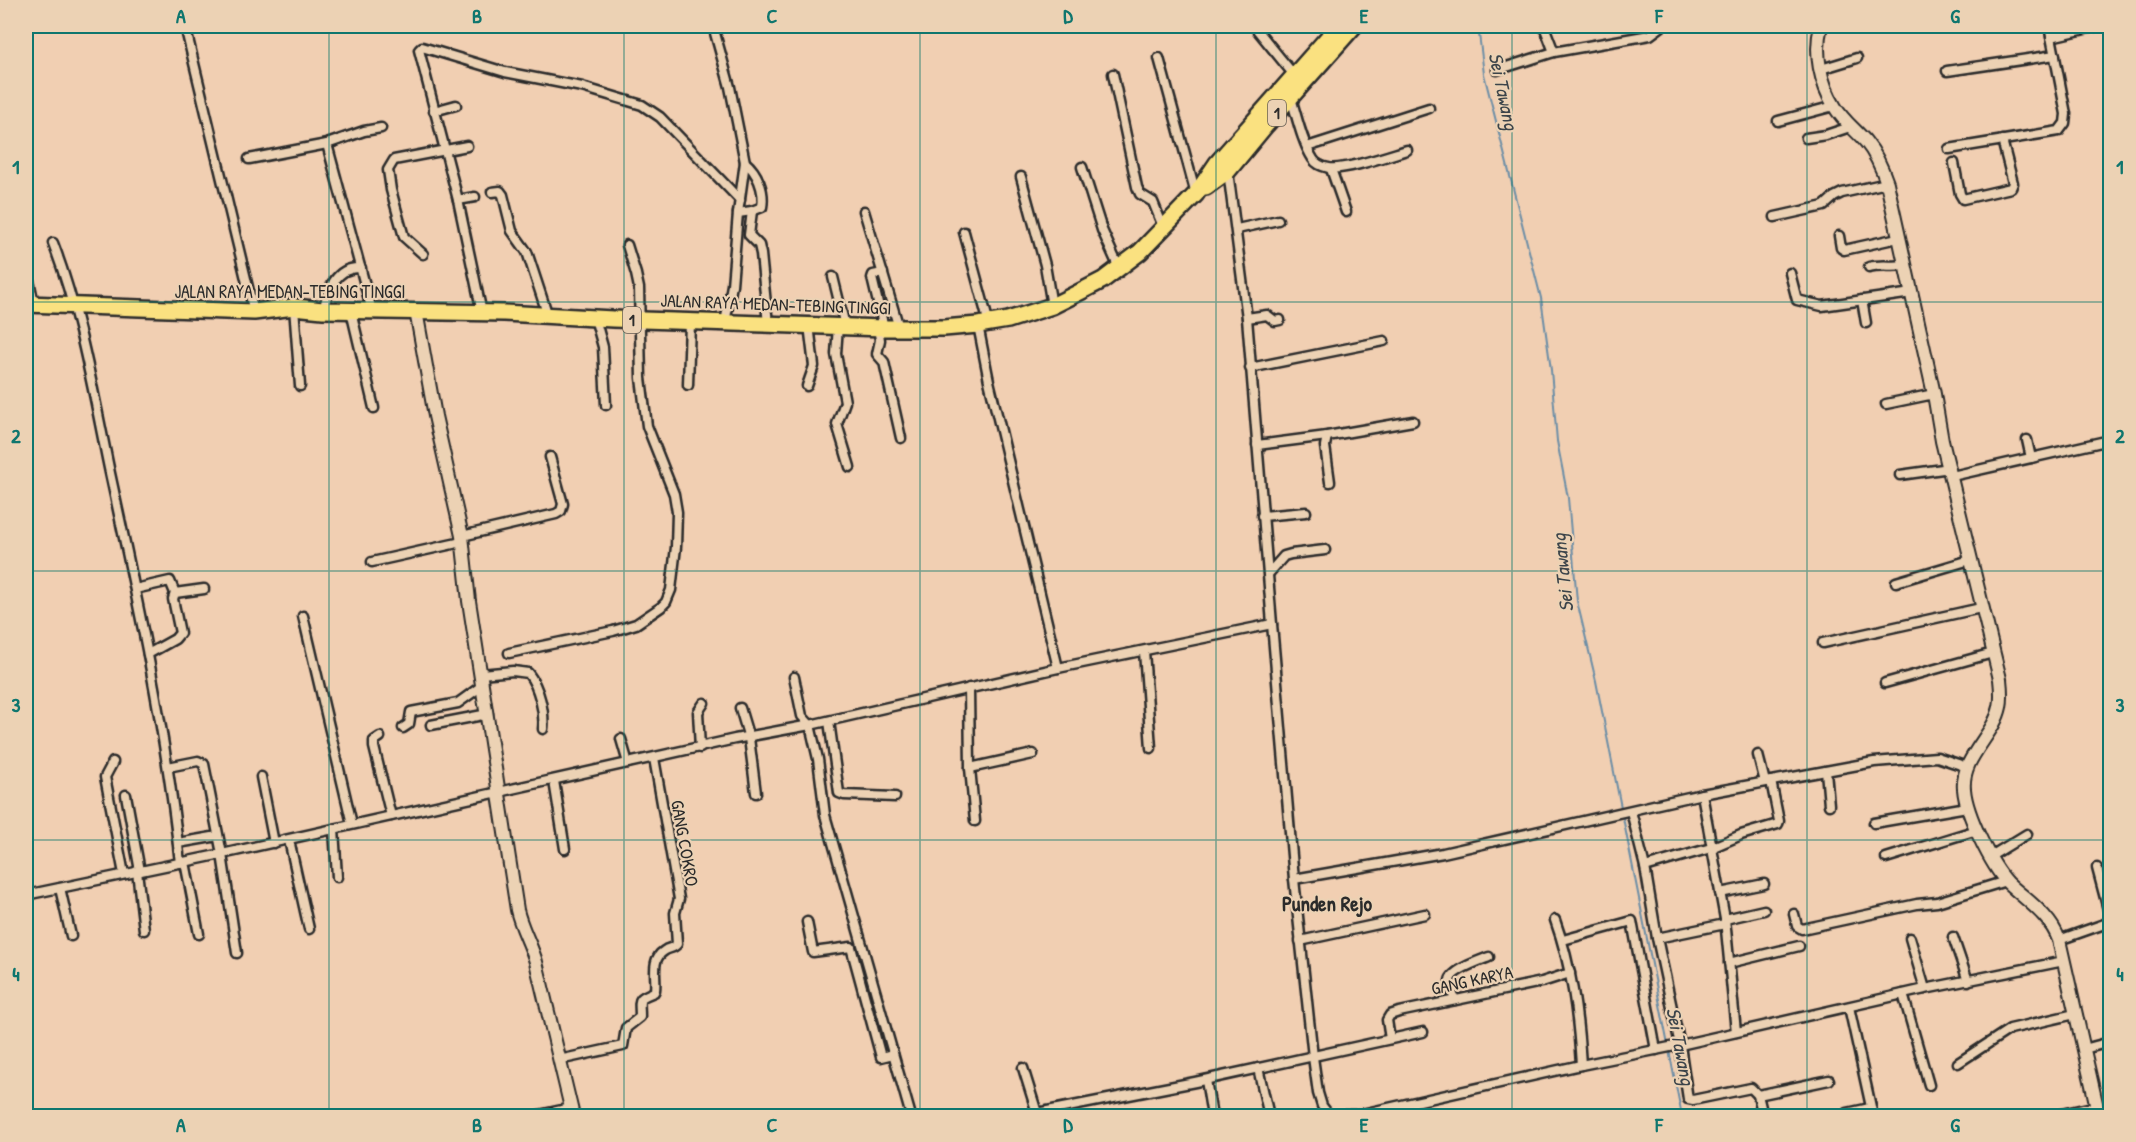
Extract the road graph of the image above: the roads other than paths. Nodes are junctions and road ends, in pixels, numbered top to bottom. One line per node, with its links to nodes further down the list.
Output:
1 (185, 26): 81 (street)
2 (713, 26): 38 (street)
3 (1254, 26): 20 (street)
4 (1354, 26): 21 (highway, JALAN RAYA MEDAN-TEBING TINGGI / 1)
5 (1544, 26): 12 (street)
6 (1662, 26): 12 (street)
7 (1821, 26): 16 (street)
8 (2049, 26): 11 (street)
9 (2098, 26): 11 (street)
10 (1336, 27): 20 (highway, JALAN RAYA MEDAN-TEBING TINGGI / 1)
11 (2051, 37): 13 (street)
12 (1554, 52): 17 (street)
13 (2055, 55): 18 (street); 30 (street)
14 (1159, 58): 46 (street)
15 (1857, 58): 16 (street)
16 (1821, 69): 23 (street)
17 (1497, 70)
18 (1947, 71)
19 (1113, 74): 55 (street)
20 (1294, 75): 46 (highway, JALAN RAYA MEDAN-TEBING TINGGI / 1)
21 (1291, 98): 33 (street); 42 (highway, JALAN RAYA MEDAN-TEBING TINGGI / 1)
22 (456, 105): 25 (street)
23 (1834, 106): 26 (street); 27 (street)
24 (1428, 108): 33 (street)
25 (434, 111): 36 (street); 49 (street)
26 (1778, 121)
27 (1850, 127): 29 (street); 44 (street)
28 (381, 128): 31 (street)
29 (1806, 138)
30 (2002, 140): 34 (street); 39 (street)
31 (327, 144): 37 (street); 66 (street)
32 (467, 146): 36 (street)
33 (1307, 147): 41 (street)
34 (1949, 149)
35 (1407, 150): 41 (street)
36 (446, 151): 48 (street); 62 (street)
37 (249, 159)
38 (745, 162): 49 (street); 51 (street)
39 (1954, 163)
40 (1082, 166): 67 (street)
41 (1331, 169): 52 (street)
42 (1228, 171): 46 (highway, JALAN RAYA MEDAN-TEBING TINGGI / 1); 56 (street)
43 (1021, 177): 75 (street)
44 (1887, 183): 53 (street); 59 (street)
45 (492, 192): 83 (street)
46 (1196, 194): 55 (highway, JALAN RAYA MEDAN-TEBING TINGGI / 1)
47 (475, 197): 48 (street)
48 (458, 200): 82 (street)
49 (740, 200): 51 (street)
50 (864, 211): 68 (street)
51 (744, 212): 89 (street); 91 (street)
52 (1346, 212)
53 (1775, 217)
54 (1278, 220): 56 (street)
55 (1164, 229): 67 (highway, JALAN RAYA MEDAN-TEBING TINGGI / 1)
56 (1237, 229): 85 (street)
57 (964, 232): 93 (street)
58 (1839, 236): 59 (street)
59 (1898, 238): 63 (street)
60 (53, 243): 74 (street)
61 (627, 245): 86 (street)
62 (423, 254)
63 (1905, 265): 65 (street); 71 (street)
64 (26, 266): 73 (street)
65 (1869, 267)
66 (361, 268): 77 (street); 79 (street)
67 (1119, 268): 75 (highway, JALAN RAYA MEDAN-TEBING TINGGI / 1)
68 (883, 273): 95 (street); 95 (street)
69 (1790, 273): 72 (street)
70 (833, 277): 94 (street)
71 (1912, 293): 72 (street); 101 (street)
72 (1862, 300): 90 (street)
73 (30, 304): 74 (highway, JALAN RAYA MEDAN-TEBING TINGGI / 1)
74 (74, 305): 81 (highway, JALAN RAYA MEDAN-TEBING TINGGI / 1); 125 (street)
75 (1052, 306): 93 (highway, JALAN RAYA MEDAN-TEBING TINGGI / 1)
76 (294, 307): 77 (highway, JALAN RAYA MEDAN-TEBING TINGGI / 1); 81 (highway, JALAN RAYA MEDAN-TEBING TINGGI / 1); 99 (street)
77 (323, 310): 78 (highway, JALAN RAYA MEDAN-TEBING TINGGI / 1)
78 (351, 311): 79 (highway, JALAN RAYA MEDAN-TEBING TINGGI / 1); 104 (street)
79 (372, 311): 80 (highway, JALAN RAYA MEDAN-TEBING TINGGI / 1)
80 (416, 311): 82 (highway, JALAN RAYA MEDAN-TEBING TINGGI / 1); 119 (street)
81 (254, 312)
82 (482, 313): 83 (highway, JALAN RAYA MEDAN-TEBING TINGGI / 1)
83 (548, 317): 84 (highway, JALAN RAYA MEDAN-TEBING TINGGI / 1)
84 (595, 318): 86 (highway, JALAN RAYA MEDAN-TEBING TINGGI / 1); 103 (street)
85 (1247, 318): 87 (street); 97 (street)
86 (640, 320): 88 (highway, JALAN RAYA MEDAN-TEBING TINGGI / 1); 133 (street)
87 (1280, 320)
88 (690, 322): 89 (highway, JALAN RAYA MEDAN-TEBING TINGGI / 1); 98 (street)
89 (725, 323): 91 (highway, JALAN RAYA MEDAN-TEBING TINGGI / 1)
90 (1866, 323)
91 (768, 324): 92 (highway, JALAN RAYA MEDAN-TEBING TINGGI / 1)
92 (809, 325): 94 (highway, JALAN RAYA MEDAN-TEBING TINGGI / 1); 100 (street)
93 (984, 325): 95 (highway, JALAN RAYA MEDAN-TEBING TINGGI / 1); 136 (street)
94 (841, 326): 95 (highway, JALAN RAYA MEDAN-TEBING TINGGI / 1); 113 (street)
95 (887, 327): 107 (street)
96 (1384, 341): 97 (street)
97 (1250, 368): 110 (street)
98 (688, 385)
99 (300, 386)
100 (807, 386)
101 (1934, 394): 102 (street); 114 (street)
102 (1886, 404)
103 (606, 405)
104 (374, 408)
105 (1413, 421): 106 (street)
106 (1327, 436): 110 (street); 116 (street)
107 (901, 438)
108 (2026, 440): 112 (street)
109 (2110, 441): 112 (street)
110 (1257, 445): 118 (street)
111 (550, 457): 119 (street)
112 (2031, 458): 114 (street)
113 (850, 467)
114 (1951, 472): 115 (street); 121 (street)
115 (1900, 475)
116 (1330, 482)
117 (1306, 512): 118 (street)
118 (1262, 516): 123 (street)
119 (462, 539): 122 (street); 138 (street)
120 (1325, 550): 123 (street)
121 (1970, 560): 124 (street); 128 (street)
122 (372, 562)
123 (1269, 573): 130 (street)
124 (1896, 582)
125 (135, 589): 127 (street); 135 (street)
126 (204, 589): 127 (street)
127 (175, 593): 135 (street)
128 (1982, 608): 131 (street); 134 (street)
129 (303, 616): 177 (street)
130 (1272, 624): 132 (street); 196 (street)
131 (1823, 643)
132 (1144, 651): 136 (street); 153 (street)
133 (509, 653)
134 (1992, 653): 139 (street); 160 (street)
135 (148, 654): 159 (street)
136 (1058, 668): 140 (street)
137 (794, 677): 146 (street)
138 (482, 679): 143 (street); 147 (street); 148 (street)
139 (1885, 683)
140 (969, 688): 144 (street); 161 (street)
141 (704, 703): 152 (street)
142 (740, 708): 150 (street)
143 (488, 714): 145 (street); 166 (street)
144 (829, 721): 146 (street); 170 (street)
145 (431, 724)
146 (810, 725): 150 (street); 239 (street)
147 (404, 728)
148 (543, 729)
149 (380, 737): 174 (street)
150 (748, 738): 152 (street); 167 (street)
151 (621, 739): 158 (street)
152 (700, 748): 156 (street)
153 (1151, 748)
154 (1033, 754): 161 (street)
155 (1758, 755): 165 (street)
156 (654, 758): 158 (street); 241 (street, GANG COKRO)
157 (113, 762): 194 (street)
158 (628, 763): 164 (street)
159 (168, 766): 181 (street); 183 (street)
160 (1967, 767): 162 (street); 172 (street)
161 (970, 768): 175 (street)
162 (1826, 771): 165 (street); 171 (street)
163 (261, 777): 184 (street)
164 (554, 781): 166 (street); 185 (street)
165 (1768, 782): 168 (street); 186 (street)
166 (500, 792): 174 (street); 241 (street)
167 (756, 794)
168 (1702, 794): 173 (street); 186 (street)
169 (126, 795): 193 (street)
170 (895, 797)
171 (1829, 805)
172 (1967, 807): 176 (street); 179 (street)
173 (1628, 811): 191 (street); 196 (street)
174 (391, 816): 177 (street)
175 (975, 821)
176 (1874, 823)
177 (352, 824): 178 (street)
178 (334, 829): 182 (street); 195 (street)
179 (1977, 830): 188 (street); 189 (street)
180 (2027, 834): 188 (street)
181 (218, 836): 183 (street); 187 (street)
182 (289, 840): 184 (street); 210 (street)
183 (178, 843): 190 (street)
184 (274, 843): 187 (street)
185 (565, 849)
186 (1711, 849): 191 (street); 200 (street)
187 (222, 855): 190 (street); 221 (street)
188 (1991, 856): 197 (street)
189 (1886, 858)
190 (183, 862): 193 (street); 212 (street)
191 (1645, 867): 215 (street)
192 (2097, 868): 205 (street)
193 (139, 871): 194 (street); 211 (street)
194 (124, 874): 199 (street)
195 (337, 877)
196 (1294, 879): 219 (street)
197 (2006, 881): 204 (street); 218 (street)
198 (1764, 884): 200 (street)
199 (60, 888): 201 (street); 213 (street)
200 (1720, 893): 207 (street)
201 (26, 895)
202 (1764, 910): 207 (street)
203 (1425, 914): 219 (street)
204 (1794, 914)
205 (2110, 917)
206 (1555, 920): 217 (street)
207 (1725, 921): 215 (street); 224 (street)
208 (807, 922): 239 (street)
209 (2110, 922): 218 (street)
210 (309, 928)
211 (144, 930)
212 (199, 934)
213 (70, 936)
214 (1953, 937): 226 (street)
215 (1657, 938): 236 (street)
216 (1910, 938): 227 (street)
217 (1563, 940): 225 (street); 238 (street)
218 (2059, 940): 223 (street)
219 (1300, 941): 240 (street)
220 (1799, 946): 224 (street)
221 (237, 953)
222 (1488, 957): 229 (street)
223 (2064, 961): 226 (street); 231 (street)
224 (1729, 963): 233 (street)
225 (1570, 973): 229 (street, GANG KARYA); 243 (street)
226 (1968, 981): 227 (street)
227 (1925, 989): 228 (street)
228 (1903, 994): 230 (street); 248 (street)
229 (1455, 1000): 234 (street, GANG KARYA)
230 (1849, 1007): 233 (street); 252 (street)
231 (2075, 1014): 237 (street); 242 (street)
232 (1423, 1032): 234 (street)
233 (1737, 1032): 236 (street)
234 (1390, 1039): 240 (street)
235 (2110, 1042): 237 (street)
236 (1679, 1046): 238 (street); 249 (street)
237 (2084, 1049): 250 (street)
238 (1657, 1050): 243 (street)
239 (893, 1054): 255 (street)
240 (1312, 1057): 245 (street); 259 (street)
241 (559, 1060): 251 (street)
242 (1958, 1063)
243 (1581, 1065): 259 (street)
244 (1023, 1068): 253 (street)
245 (1258, 1068): 246 (street); 258 (street)
246 (1206, 1080): 253 (street); 257 (street)
247 (1829, 1080): 249 (street)
248 (1929, 1085)
249 (1758, 1095): 260 (street)
250 (2098, 1111): 262 (street)
251 (572, 1112): 254 (street)
252 (1872, 1112): 261 (street)
253 (1042, 1114): 256 (street)
254 (534, 1116)
255 (911, 1116)
256 (1022, 1116)
257 (1212, 1116)
258 (1269, 1116)
259 (1330, 1116)
260 (1763, 1116)
261 (1845, 1116)
262 (2052, 1116)

